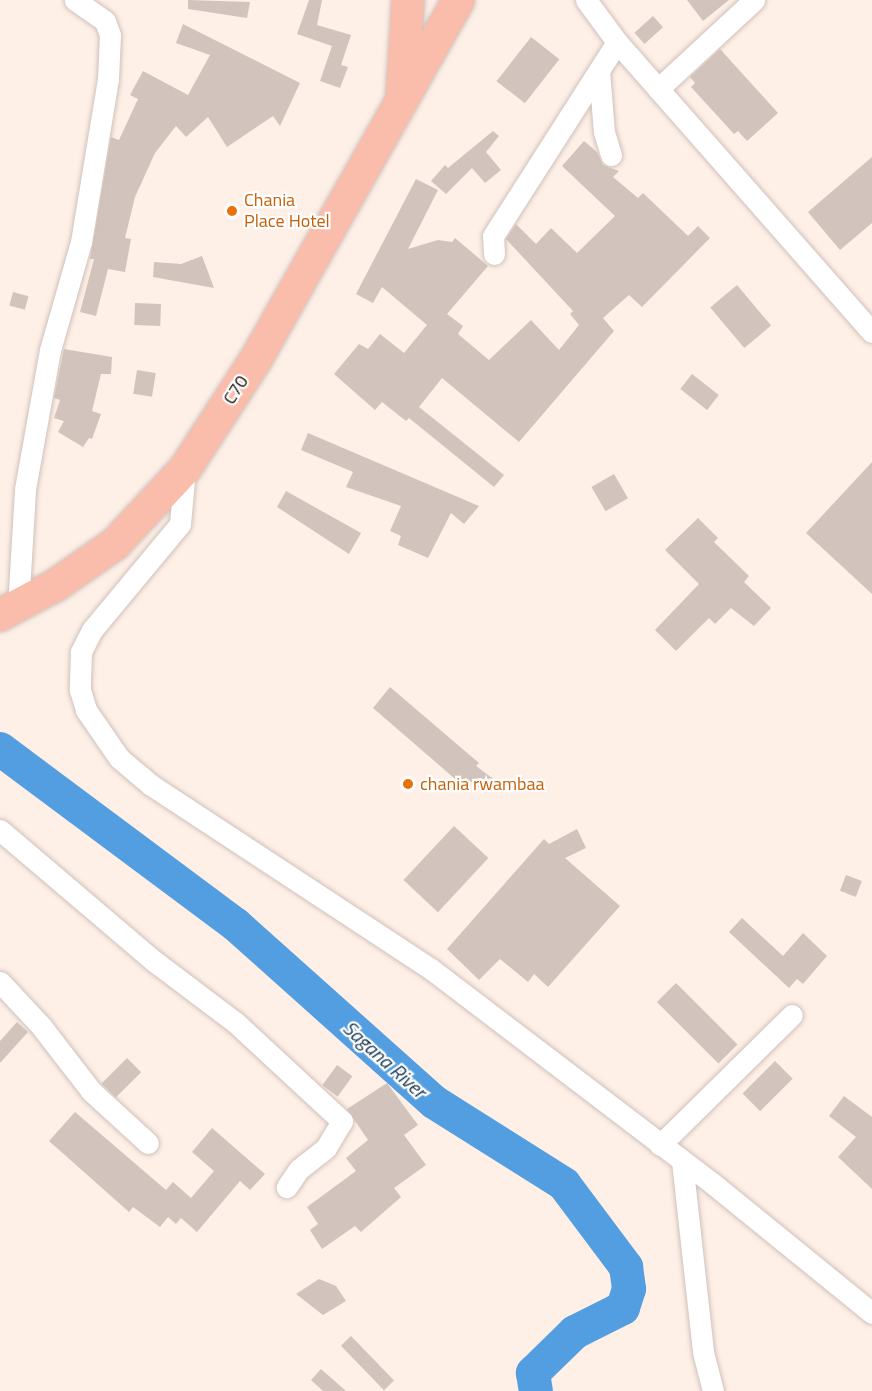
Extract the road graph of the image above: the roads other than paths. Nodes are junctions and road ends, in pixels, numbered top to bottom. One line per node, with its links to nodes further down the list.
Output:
1 (75, 0): 14 (street)
2 (408, 0): 9 (highway)
3 (458, 0): 9 (highway, C70)
4 (586, 0): 6 (street)
5 (754, 0): 8 (street)
6 (617, 42): 7 (street); 8 (street)
7 (600, 71): 10 (street); 11 (street)
8 (658, 89): 12 (street)
9 (402, 102): 13 (highway, C70)
10 (611, 154)
11 (494, 254)
12 (872, 332)
13 (185, 469): 14 (highway, C70); 19 (street)
14 (9, 611)
15 (0, 830): 21 (street)
16 (0, 982): 18 (street)
17 (792, 1015): 19 (street)
18 (148, 1143)
19 (660, 1144): 20 (street)
20 (682, 1161): 22 (street); 23 (street)
21 (287, 1187)
22 (872, 1313)
23 (713, 1391)

